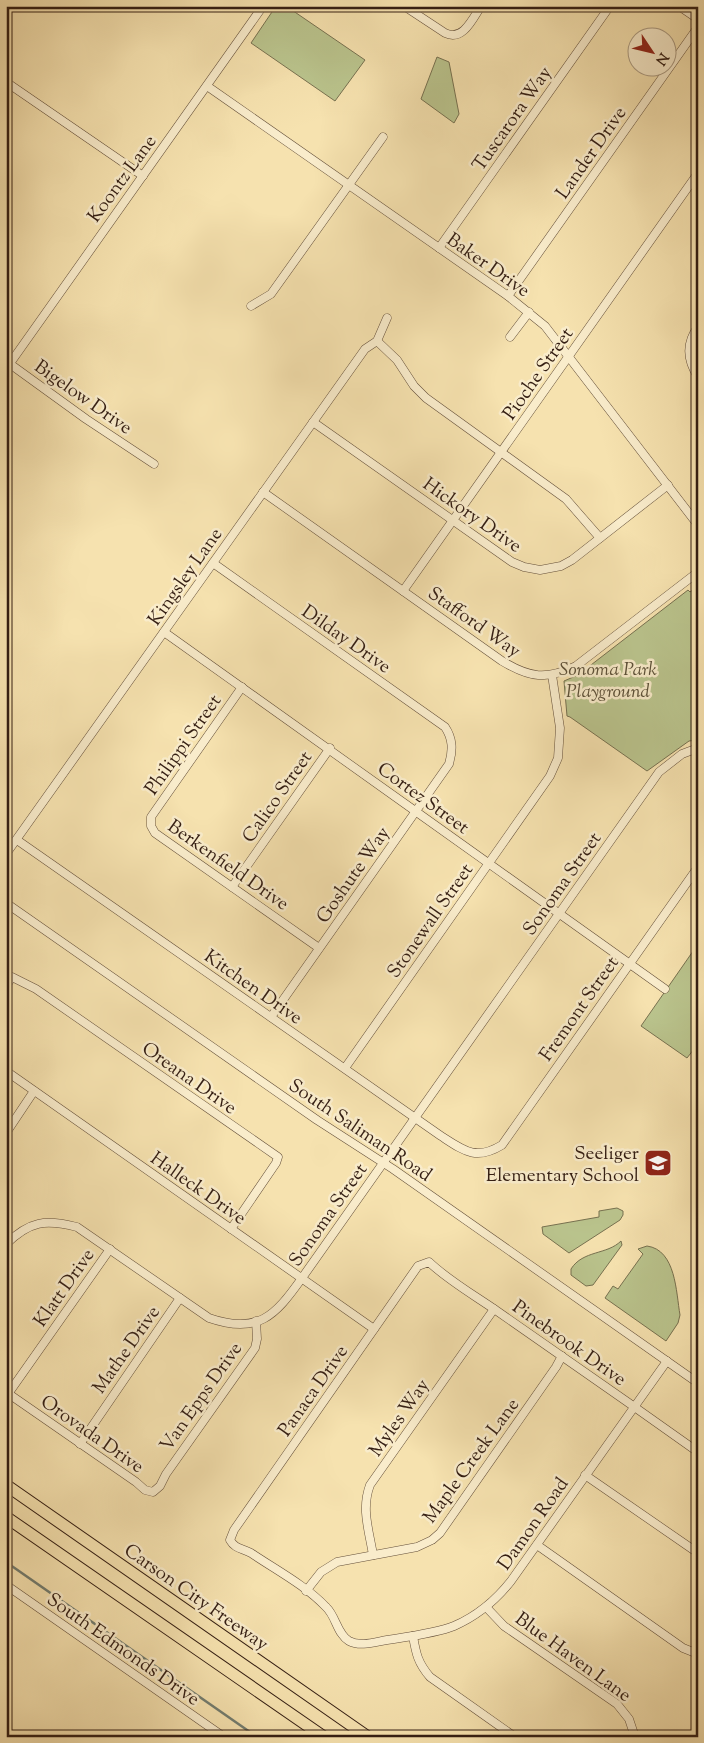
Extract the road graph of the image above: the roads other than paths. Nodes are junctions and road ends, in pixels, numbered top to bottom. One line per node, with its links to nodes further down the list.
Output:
1 (263, 6): 9 (street, Koontz Lane)
2 (404, 6): 3 (street)
3 (481, 6)
4 (610, 6): 14 (street, Tuscarora Way)
5 (679, 6): 6 (street)
6 (698, 20)
7 (698, 27): 15 (street, Lander Drive)
8 (6, 82): 12 (street)
9 (207, 86): 12 (street, Koontz Lane); 13 (street, Baker Drive)
10 (383, 137): 13 (street)
11 (698, 173): 23 (street, Pioche Street)
12 (143, 176): 24 (street, Koontz Lane)
13 (349, 185): 14 (street, Baker Drive); 16 (street)
14 (438, 248): 15 (street, Baker Drive)
15 (508, 296): 17 (street, Baker Drive)
16 (250, 306)
17 (529, 312): 20 (street); 23 (street, Baker Drive)
18 (387, 318): 21 (street, Kingsley Lane)
19 (698, 326): 25 (street)
20 (510, 337)
21 (377, 341): 26 (street, Kingsley Lane); 27 (street)
22 (6, 347): 24 (street, Bigelow Drive)
23 (569, 356): 27 (street, Pioche Street); 29 (street, Baker Drive)
24 (8, 367): 28 (street, Bigelow Drive)
25 (698, 377)
26 (313, 422): 30 (street, Kingsley Lane); 31 (street, Hickory Drive)
27 (502, 451): 31 (street, Pioche Street); 33 (street)
28 (154, 464)
29 (668, 485): 32 (street, Baker Drive); 33 (street, Hickory Drive)
30 (263, 492): 34 (street, Kingsley Lane); 36 (street, Stafford Way)
31 (453, 521): 33 (street, Hickory Drive); 36 (street, Pioche Street)
32 (698, 525)
33 (600, 538)
34 (213, 563): 37 (street, Kingsley Lane); 40 (street, Dilday Drive)
35 (698, 572): 38 (street, Stafford Way)
36 (403, 592): 38 (street, Stafford Way)
37 (164, 632): 39 (street, Cortez Street); 45 (street, Kingsley Lane)
38 (552, 675): 47 (street, Stonewall Street)
39 (242, 687): 41 (street, Cortez Street); 44 (street, Philippi Street)
40 (452, 747): 43 (street, Goshute Way)
41 (330, 748): 43 (street, Cortez Street); 49 (street, Calico Street)
42 (698, 748): 51 (street, Sonoma Street)
43 (416, 811): 47 (street, Cortez Street); 52 (street, Goshute Way)
44 (150, 820): 49 (street, Berkenfield Drive)
45 (17, 840): 46 (street, Kingsley Lane); 56 (street, Kitchen Drive)
46 (6, 854)
47 (488, 864): 51 (street, Cortez Street); 57 (street, Stonewall Street)
48 (698, 867): 53 (street, Fremont Street)
49 (232, 887): 52 (street, Berkenfield Drive)
50 (6, 903): 63 (street, South Saliman Road)
51 (559, 914): 53 (street, Cortez Street); 60 (street, Sonoma Street)
52 (319, 948): 56 (street, Goshute Way)
53 (629, 964): 55 (street, Cortez Street); 62 (street, Fremont Street)
54 (6, 986): 64 (street, Oreana Drive)
55 (665, 989)
56 (271, 1017): 57 (street, Kitchen Drive)
57 (345, 1068): 60 (street, Kitchen Drive)
58 (6, 1071): 59 (street, Halleck Drive)
59 (34, 1091): 61 (street); 64 (street, Halleck Drive)
60 (415, 1118): 62 (street, Kitchen Drive); 63 (street, Sonoma Street)
61 (6, 1133)
62 (476, 1154)
63 (384, 1163): 68 (street, Sonoma Street); 74 (street, South Saliman Road)
64 (231, 1229): 68 (street, Halleck Drive)
65 (6, 1244): 66 (street, Sonoma Street)
66 (110, 1249): 69 (street, Sonoma Street); 76 (street, Klatt Drive)
67 (424, 1263): 70 (street, Pinebrook Drive); 72 (street, Panaca Drive)
68 (302, 1278): 71 (street, Sonoma Street); 72 (street, Halleck Drive)
69 (180, 1298): 71 (street, Sonoma Street); 78 (street, Mathe Drive)
70 (494, 1309): 73 (street, Pinebrook Drive); 86 (street, Myles Way)
71 (256, 1321): 82 (street, Van Epps Drive)
72 (374, 1329): 88 (street, Panaca Drive)
73 (562, 1356): 77 (street, Pinebrook Drive); 86 (street, Maple Creek Lane)
74 (667, 1361): 75 (street, South Saliman Road); 77 (street, Damon Road)
75 (698, 1383)
76 (7, 1393): 78 (street, Orovada Drive)
77 (634, 1407): 79 (street, Pinebrook Drive); 80 (street, Damon Road)
78 (80, 1444): 82 (street, Orovada Drive)
79 (698, 1452)
80 (585, 1476): 84 (street, Damon Road); 85 (street)
81 (6, 1485): 94 (highway, Carson City Freeway)
82 (160, 1486)
83 (6, 1517): 93 (highway)
84 (537, 1545): 89 (street, Damon Road); 91 (street)
85 (698, 1553)
86 (373, 1555): 88 (street, Maple Creek Lane)
87 (6, 1585): 92 (street, South Edmonds Drive)
88 (306, 1591): 90 (street, Damon Road)
89 (486, 1607): 90 (street, Damon Road); 96 (street, Blue Haven Lane)
90 (413, 1636): 95 (street)
91 (698, 1654)
92 (224, 1737)
93 (324, 1737)
94 (368, 1737)
95 (515, 1737)
96 (635, 1737)

